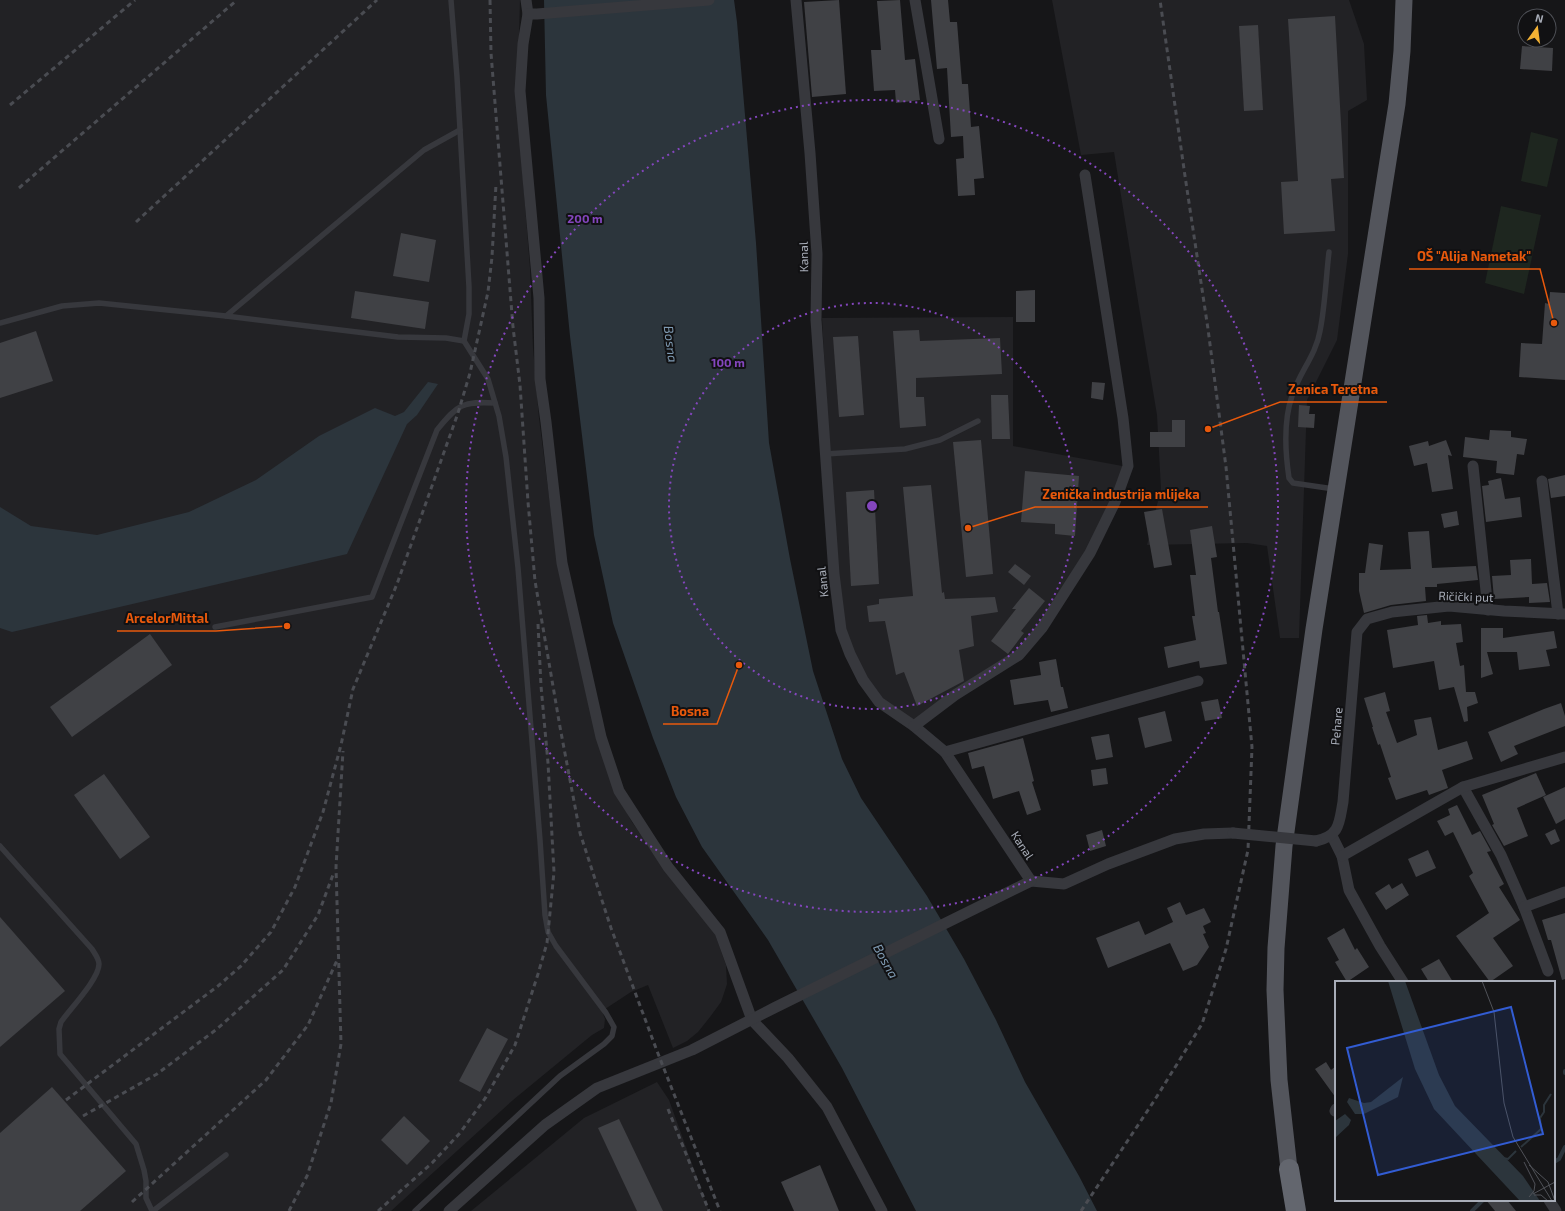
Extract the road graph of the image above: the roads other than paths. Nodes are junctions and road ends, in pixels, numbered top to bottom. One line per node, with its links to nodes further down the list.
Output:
1 (451, 0): 8 (lane)
2 (526, 0): 7 (street)
3 (709, 0): 7 (street)
4 (796, 0): 17 (street, Kanal)
5 (916, 0): 9 (street)
6 (1404, 0): 20 (main road)
7 (532, 14): 38 (street)
8 (460, 130): 12 (lane); 14 (lane)
9 (939, 139)
10 (1085, 175): 26 (street)
11 (1329, 252): 20 (lane)
12 (226, 316): 13 (lane); 14 (lane)
13 (0, 323)
14 (464, 341): 15 (lane)
15 (495, 403): 24 (lane); 43 (lane)
16 (978, 422): 17 (lane)
17 (825, 454): 26 (street, Kanal)
18 (1473, 466): 21 (street)
19 (1542, 481): 22 (street)
20 (1337, 489): 40 (main road)
21 (1488, 610): 22 (street, Ričički put); 23 (street, Ričički put)
22 (1562, 614)
23 (1367, 619): 30 (street, Pehare)
24 (215, 627)
25 (1198, 681): 27 (street)
26 (914, 726): 27 (street, Kanal)
27 (945, 752): 33 (street, Kanal)
28 (1565, 757): 29 (street)
29 (1463, 787): 32 (street); 35 (street)
30 (1332, 836): 32 (street); 33 (street, bridge)
31 (0, 846): 42 (lane)
32 (1342, 856): 37 (street)
33 (1031, 881): 38 (street)
34 (1565, 892): 35 (street)
35 (1524, 907): 36 (street)
36 (1548, 971)
37 (1402, 981)
38 (752, 1020): 44 (street); 45 (street)
39 (226, 1155): 42 (lane)
40 (1289, 1170): 46 (highway); 47 (highway)
41 (1550, 1201): 48 (street)
42 (152, 1211)
43 (415, 1211)
44 (449, 1211)
45 (882, 1211)
46 (1286, 1211)
47 (1296, 1211)
48 (1556, 1211)

